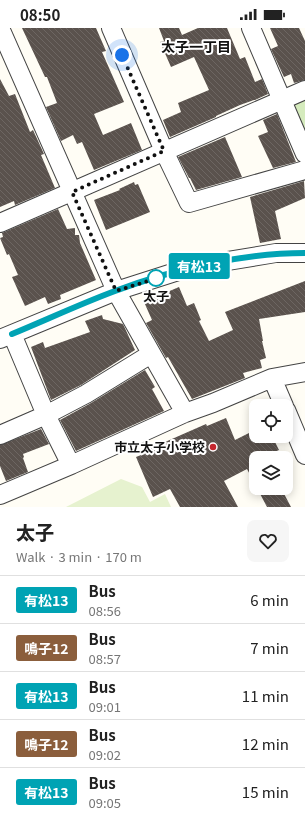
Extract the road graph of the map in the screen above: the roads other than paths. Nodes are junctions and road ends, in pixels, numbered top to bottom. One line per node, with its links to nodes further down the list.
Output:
1 (0, 28): 9 (street)
2 (111, 28): 6 (street)
3 (251, 28): 5 (street)
4 (305, 90): 5 (street)
5 (282, 100): 6 (street); 7 (street)
6 (164, 151): 8 (street); 9 (street)
7 (305, 154)
8 (305, 170)
9 (72, 192): 10 (street); 12 (street)
10 (0, 223)
11 (305, 253): 12 (street)
12 (116, 291): 13 (street); 14 (street)
13 (6, 337): 19 (street)
14 (151, 354): 18 (street); 19 (street)
15 (305, 372): 16 (street)
16 (272, 378): 17 (street); 18 (street)
17 (281, 399)
18 (185, 413): 23 (street)
19 (46, 416): 21 (street); 23 (street)
20 (293, 427): 22 (street)
21 (0, 435)
22 (305, 455)
23 (70, 465): 24 (street)
24 (0, 495)

